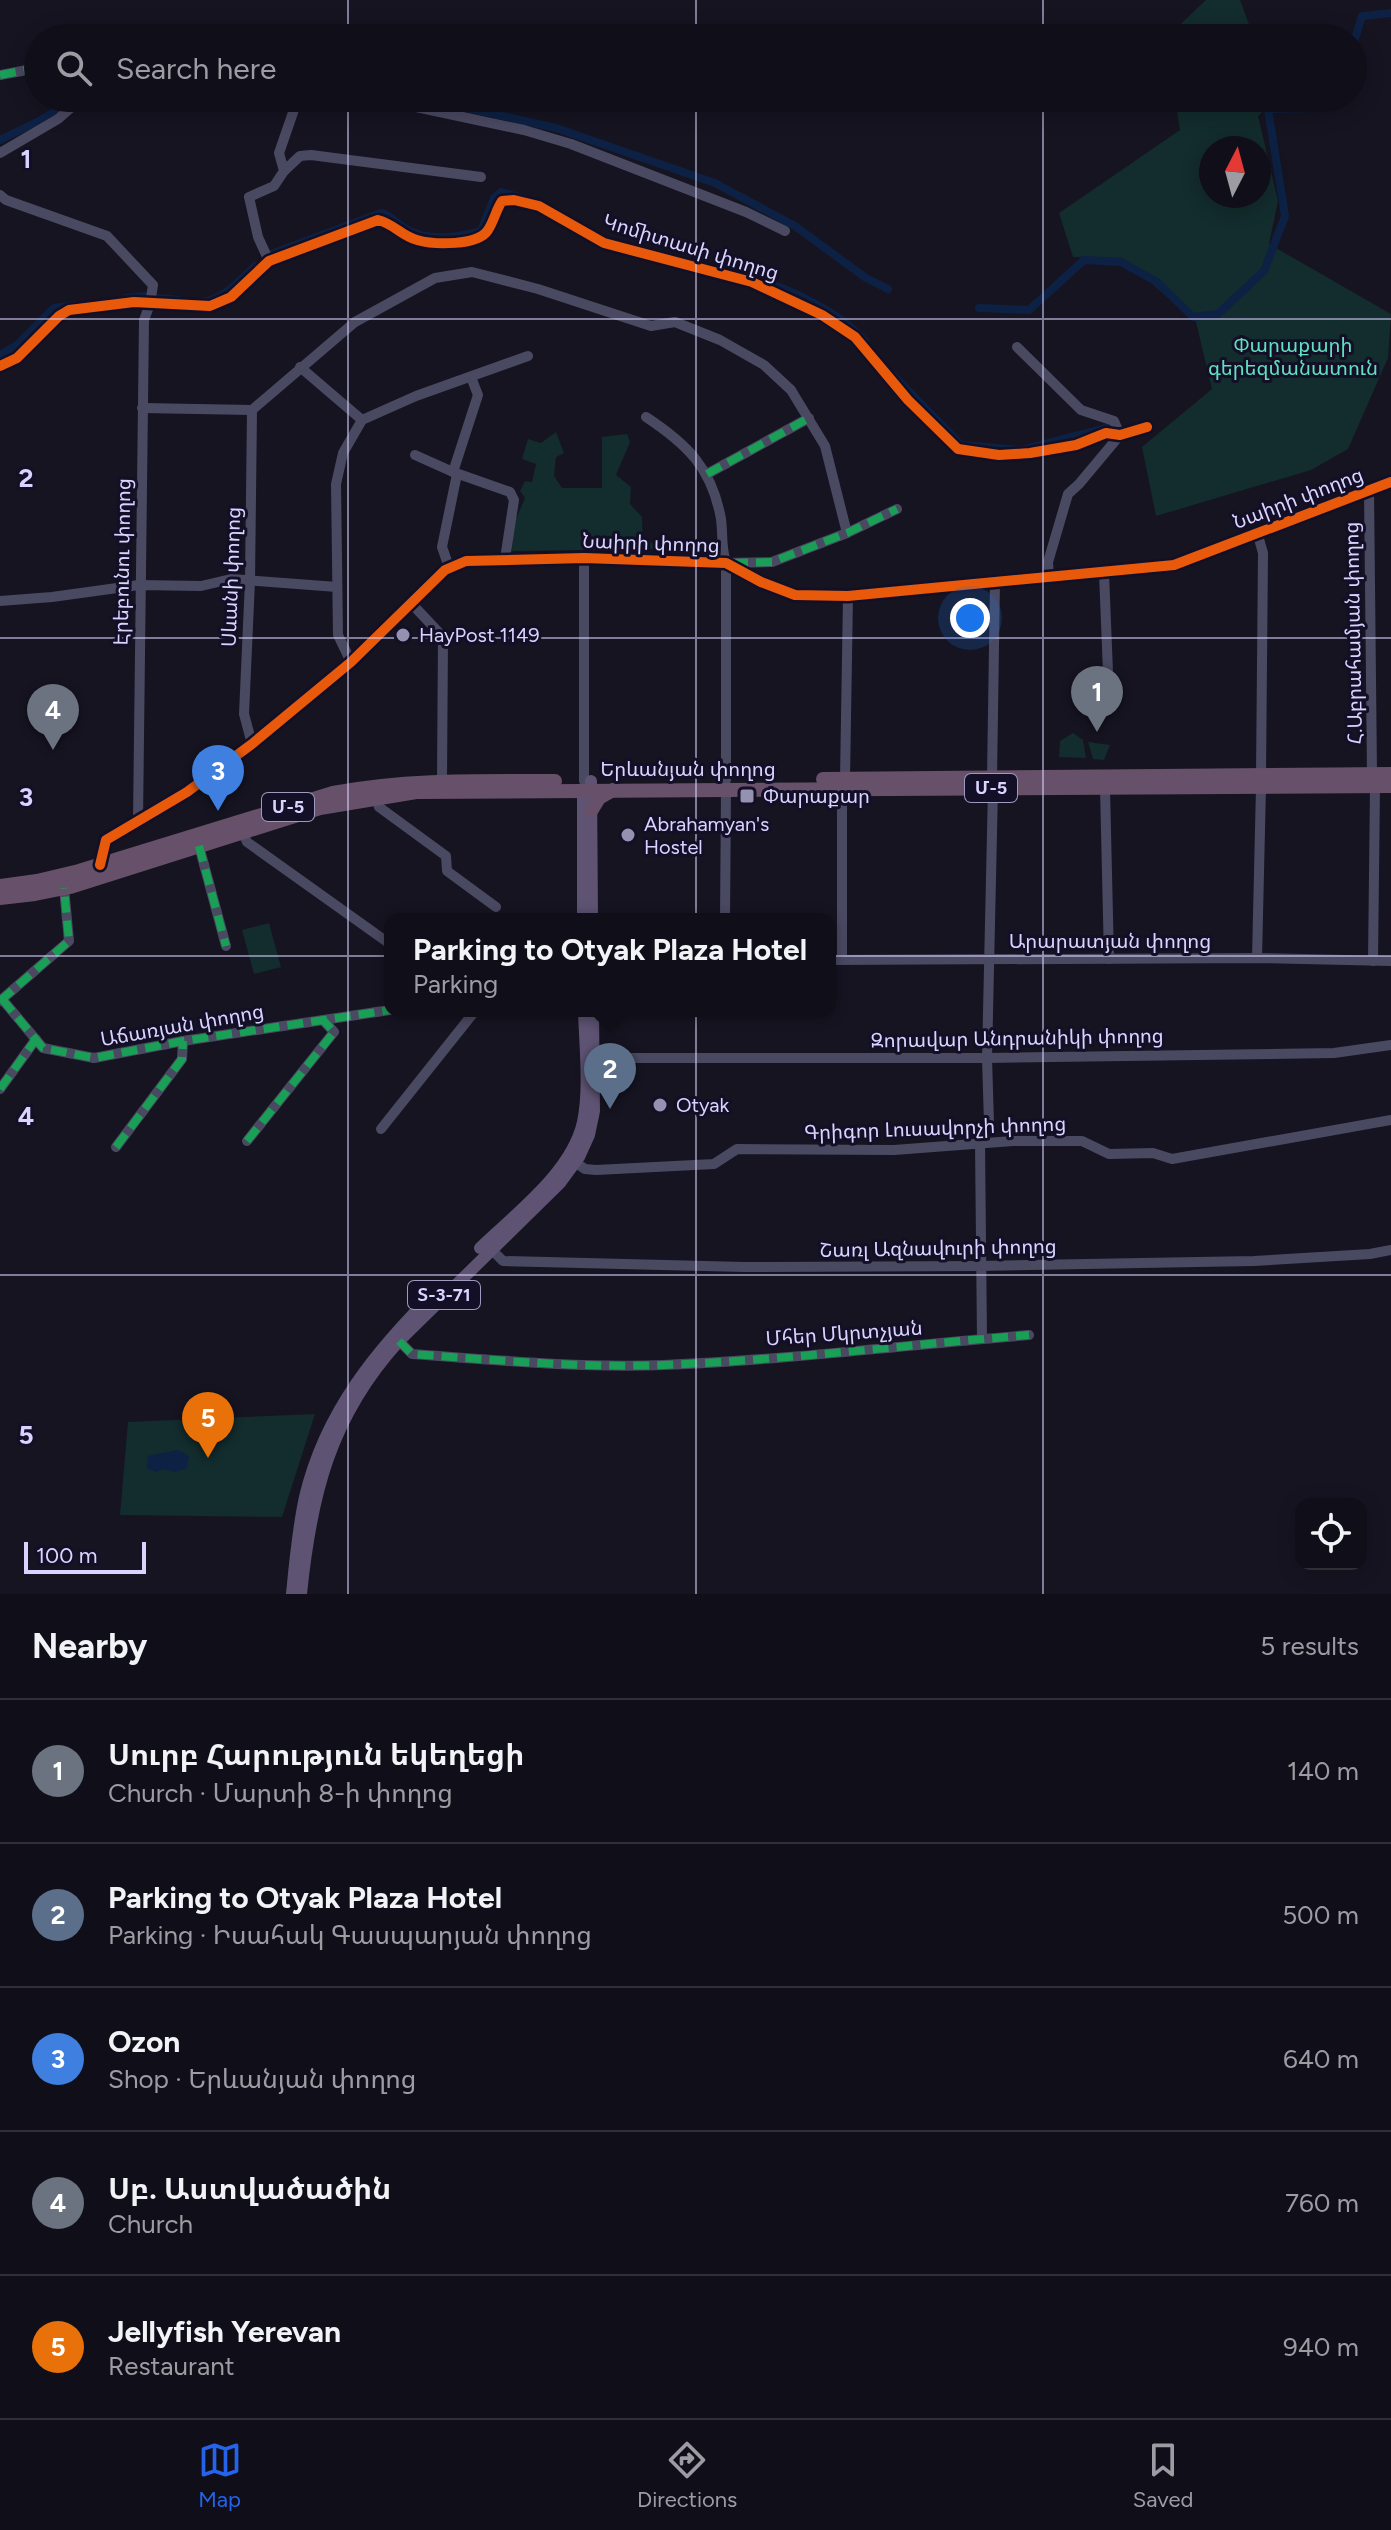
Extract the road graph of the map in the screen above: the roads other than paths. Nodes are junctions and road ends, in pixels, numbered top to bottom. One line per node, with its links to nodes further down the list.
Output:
1 (24, 70): 2 (street)
2 (0, 75)
3 (66, 112): 6 (street)
4 (293, 112): 7 (street)
5 (440, 112): 10 (street)
6 (0, 153)
7 (284, 171): 8 (street); 11 (street)
8 (481, 177)
9 (0, 195): 12 (street)
10 (785, 231)
11 (269, 261): 12 (street, Կոմիտասի փողոց); 24 (street, Կոմիտասի փողոց)
12 (150, 304): 15 (street, Կոմիտասի փողոց); 18 (street, Էրեբունու փողոց)
13 (1017, 347): 24 (street)
14 (528, 356): 17 (street)
15 (0, 366)
16 (300, 367): 19 (street); 21 (street); 22 (street)
17 (471, 377): 22 (street); 26 (street)
18 (142, 408): 19 (street); 41 (street, Էրեբունու փողոց)
19 (252, 410): 39 (street, Սևանի փողոց)
20 (646, 417): 27 (street)
21 (809, 418): 27 (street); 32 (street)
22 (362, 420): 42 (street)
23 (1147, 427): 24 (street, Կոմիտասի փողոց)
24 (1120, 435): 38 (street)
25 (415, 455): 26 (street)
26 (455, 473): 34 (street); 36 (street)
27 (707, 474): 35 (street)
28 (1391, 482): 29 (street, Նաիրի փողոց)
29 (1369, 490): 31 (street, Նաիրի փողոց); 50 (street, Հ.Աբրահամյան փողոց)
30 (897, 509): 32 (street)
31 (1257, 532): 37 (street, Նաիրի փողոց); 52 (street)
32 (847, 533): 35 (street)
33 (584, 558): 34 (street, Նաիրի փողոց); 35 (street, Նաիրի փողոց); 53 (street)
34 (505, 559): 36 (street, Նաիրի փողոց)
35 (726, 563): 43 (street, Նաիրի փողոց); 55 (street)
36 (449, 567): 45 (street)
37 (1104, 573): 38 (street, Նաիրի փողոց); 47 (street)
38 (1049, 576): 40 (street, Նաիրի փողոց)
39 (250, 581): 41 (street); 42 (street); 48 (street, Սևանի փողոց)
40 (995, 581): 43 (street, Նաիրի փողոց); 54 (street)
41 (139, 585): 44 (street); 62 (street, Էրեբունու փողոց)
42 (337, 587): 46 (street)
43 (848, 596): 56 (street)
44 (0, 601)
45 (412, 604): 46 (street); 51 (street)
46 (351, 662): 48 (street)
47 (1109, 697)
48 (252, 744): 62 (street)
49 (1391, 774): 50 (highway, Երևանյան փողոց / Մ-5)
50 (1374, 780): 52 (highway, Երևանյան փողոց / Մ-5); 57 (highway, Երևանյան փողոց / Մ-5); 80 (street, Հ.Աբրահամյան փողոց)
51 (442, 781): 53 (highway, Երևանյան փողոց / Մ-5); 65 (highway, Երևանյան փողոց / Մ-5)
52 (1261, 781): 54 (highway, Երևանյան փողոց / Մ-5); 58 (highway, Երևանյան փողոց / Մ-5); 75 (street)
53 (587, 782): 55 (highway, Երևանյան փողոց / Մ-5); 59 (highway, Երևանյան փողոց / Մ-5); 60 (highway, Երևանյան փողոց / Մ-5); 61 (main road); 70 (main road)
54 (992, 783): 56 (highway, Երևանյան փողոց / Մ-5); 58 (highway, Երևանյան փողոց / Մ-5); 79 (street)
55 (726, 784): 56 (highway, Երևանյան փողոց / Մ-5); 59 (highway, Երևանյան փողոց / Մ-5); 72 (street)
56 (844, 784): 78 (street)
57 (1391, 786)
58 (1105, 788): 76 (street)
59 (615, 790): 61 (highway)
60 (376, 797): 63 (highway, Երևանյան փողոց / Մ-5); 69 (street)
61 (591, 811): 71 (main road)
62 (138, 821): 65 (street)
63 (243, 833): 64 (highway, Երևանյան փողոց / Մ-5); 73 (street)
64 (199, 846): 67 (highway, Երևանյան փողոց / Մ-5); 74 (street)
65 (100, 865): 66 (highway, Երևանյան փողոց / Մ-5)
66 (0, 886)
67 (64, 888): 68 (highway, Երևանյան փողոց / Մ-5); 82 (street)
68 (0, 898)
69 (496, 907)
70 (583, 913)
71 (592, 913)
72 (725, 913)
73 (384, 940)
74 (226, 946)
75 (1257, 958): 76 (street, Արարատյան փողոց); 80 (street, Արարատյան փողոց)
76 (1109, 959): 79 (street, Արարատյան փողոց)
77 (836, 960): 78 (street, Արարատյան փողոց)
78 (842, 960): 79 (street, Արարատյան փողոց)
79 (989, 960): 92 (street)
80 (1373, 961): 81 (street, Արարատյան փողոց)
81 (1391, 961)
82 (1, 1000): 88 (street, Աճառյան փողոց)
83 (384, 1011): 87 (street, Աճառյան փողոց)
84 (470, 1017): 95 (street)
85 (584, 1017): 106 (main road, Տ-3-71)
86 (593, 1017): 91 (main road, Տ-3-71)
87 (323, 1020): 89 (street, Աճառյան փողոց); 96 (street)
88 (36, 1039): 89 (street, Աճառյան փողոց); 93 (street)
89 (183, 1041): 98 (street)
90 (1391, 1045): 92 (street, Զորավար Անդրանիկի փողոց)
91 (594, 1058): 92 (street, Զորավար Անդրանիկի փողոց); 99 (main road, Տ-3-71)
92 (987, 1058): 97 (street)
93 (0, 1089)
94 (1391, 1120): 97 (street, Գրիգոր Լուսավորչի փողոց)
95 (381, 1129)
96 (247, 1141)
97 (980, 1143): 99 (street, Գրիգոր Լուսավորչի փողոց); 102 (street)
98 (116, 1147)
99 (576, 1163): 100 (main road, Տ-3-71)
100 (491, 1249): 102 (street, Շառլ Ազնավուրի փողոց); 105 (main road, Տ-3-71)
101 (1391, 1250): 102 (street, Շառլ Ազնավուրի փողոց)
102 (980, 1266): 104 (street)
103 (1029, 1335): 104 (street, Մհեր Մկրտչյան)
104 (982, 1339): 105 (street, Մհեր Մկրտչյան)
105 (399, 1341): 107 (main road, Տ-3-71)
106 (292, 1594)
107 (301, 1594)

